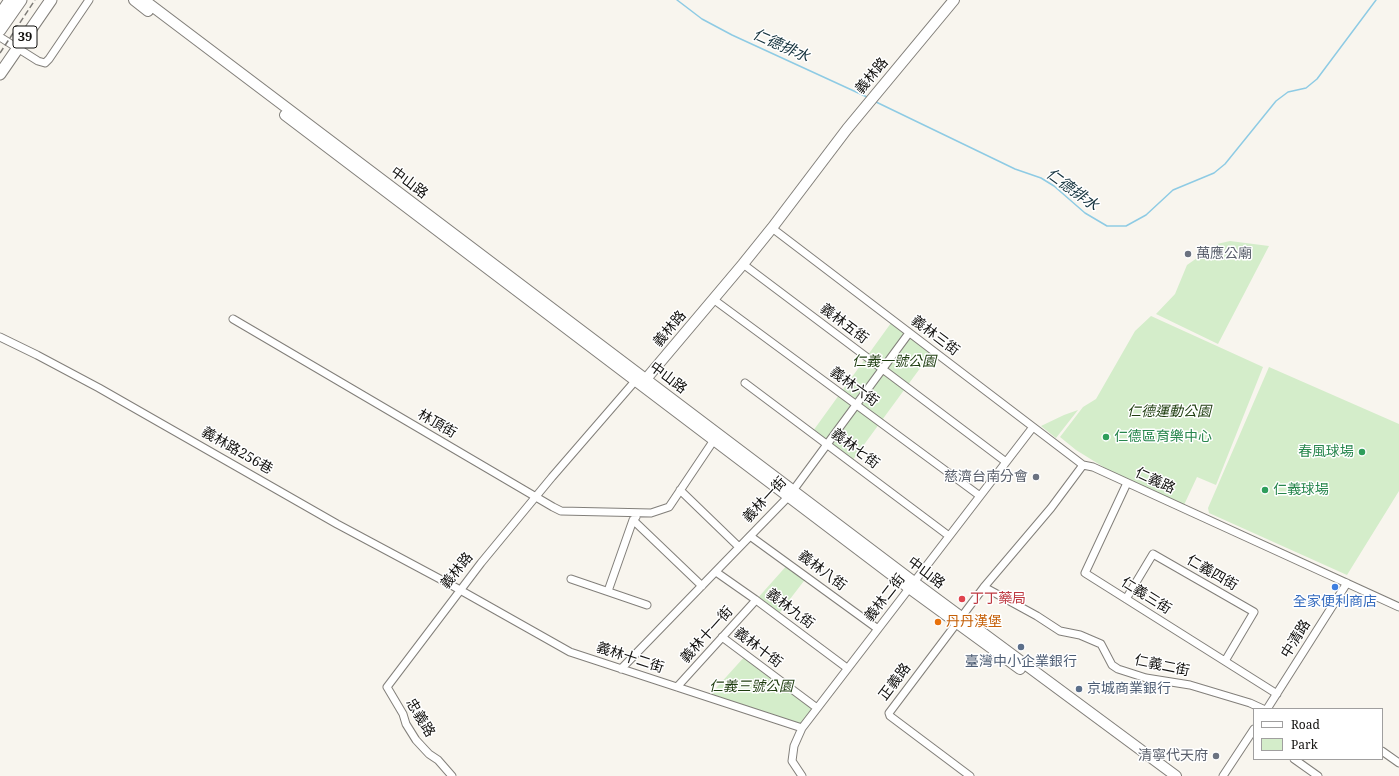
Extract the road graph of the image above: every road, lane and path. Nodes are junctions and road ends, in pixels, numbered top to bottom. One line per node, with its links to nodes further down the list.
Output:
1 (10, 0): 9 (main road, 39)
2 (20, 0): 10 (main road, 39)
3 (42, 0): 12 (main road, 39)
4 (51, 0): 12 (main road, 39)
5 (89, 0): 12 (street)
6 (134, 0): 22 (main road, 中山路)
7 (144, 0): 22 (main road, 中山路)
8 (954, 0): 15 (main road, 義林路)
9 (0, 15)
10 (0, 30)
11 (0, 37): 12 (street)
12 (15, 46): 13 (main road, 39); 14 (main road, 39)
13 (0, 61)
14 (0, 74)
15 (772, 228): 16 (main road, 義林路); 19 (street, 義林三街)
16 (743, 264): 17 (main road, 義林路); 21 (street, 義林五街)
17 (713, 299): 22 (main road, 義林路); 24 (street, 義林六街)
18 (233, 319): 34 (street, 林頂街)
19 (909, 333): 21 (street, 義林一街); 25 (street, 義林三街)
20 (0, 337): 46 (street, 義林路256巷)
21 (882, 369): 24 (street, 義林一街); 28 (street, 義林五街)
22 (641, 379): 26 (main road, 中山路); 34 (street, 義林路)
23 (745, 383): 27 (street, 義林七街)
24 (856, 405): 27 (street, 義林一街); 33 (street, 義林六街)
25 (1033, 427): 28 (street, 義林二街); 29 (street, 義林三街)
26 (716, 437): 31 (street, 林頂街); 32 (main road, 中山路)
27 (826, 444): 32 (street, 義林一街); 38 (street, 義林七街)
28 (1006, 462): 33 (street, 義林二街)
29 (1083, 465): 30 (street, 仁義路); 45 (street)
30 (1127, 483): 42 (street, 仁義路); 48 (street, 仁義三街)
31 (680, 490): 35 (street, 林頂街); 39 (street)
32 (791, 493): 37 (street, 義林一街); 43 (main road, 中山路)
33 (980, 496): 38 (street, 義林二街)
34 (536, 497): 35 (street, 林頂街); 46 (street, 義林路)
35 (640, 513): 36 (street)
36 (633, 520): 44 (street); 47 (street)
37 (750, 536): 39 (street, 義林一街); 53 (street, 義林八街)
38 (949, 536): 43 (street, 義林二街)
39 (739, 547): 40 (street, 義林一街)
40 (716, 572): 44 (street, 義林一街); 49 (street, 義林九街)
41 (572, 579): 47 (street)
42 (1347, 583): 51 (street, 仁義路); 60 (street, 中清路)
43 (912, 585): 52 (main road, 中山路); 53 (street, 義林二街)
44 (702, 586): 57 (street, 義林一街)
45 (984, 587): 52 (street); 62 (street, 仁義二街)
46 (460, 590): 57 (street, 義林十二街); 58 (street, 義林路)
47 (608, 592): 50 (street)
48 (1126, 599): 55 (street, 仁義三街); 55 (street, 仁義四街)
49 (756, 600): 54 (street, 義林十一街); 56 (street, 義林九街)
50 (647, 605)
51 (1399, 607)
52 (959, 620): 71 (street, 正義路); 72 (main road, 中山路); 73 (main road, 中山路)
53 (878, 629): 56 (street, 義林二街)
54 (722, 637): 59 (street, 義林十一街); 61 (street, 義林十街)
55 (1225, 661): 60 (street, 仁義三街)
56 (847, 668): 61 (street, 義林二街)
57 (621, 669): 59 (street, 義林十二街)
58 (387, 687): 69 (street, 忠義路)
59 (677, 687): 64 (street, 義林十二街)
60 (1277, 694): 63 (street, 中清路)
61 (817, 708): 64 (street, 義林二街)
62 (1261, 708)
63 (1268, 708)
64 (802, 728): 70 (street, 義林二街)
65 (1253, 731): 74 (street)
66 (1383, 752): 68 (street)
67 (1295, 760): 75 (street)
68 (1399, 763)
69 (452, 776)
70 (802, 776)
71 (970, 776)
72 (1165, 776)
73 (1176, 776)
74 (1223, 776)
75 (1318, 776)

